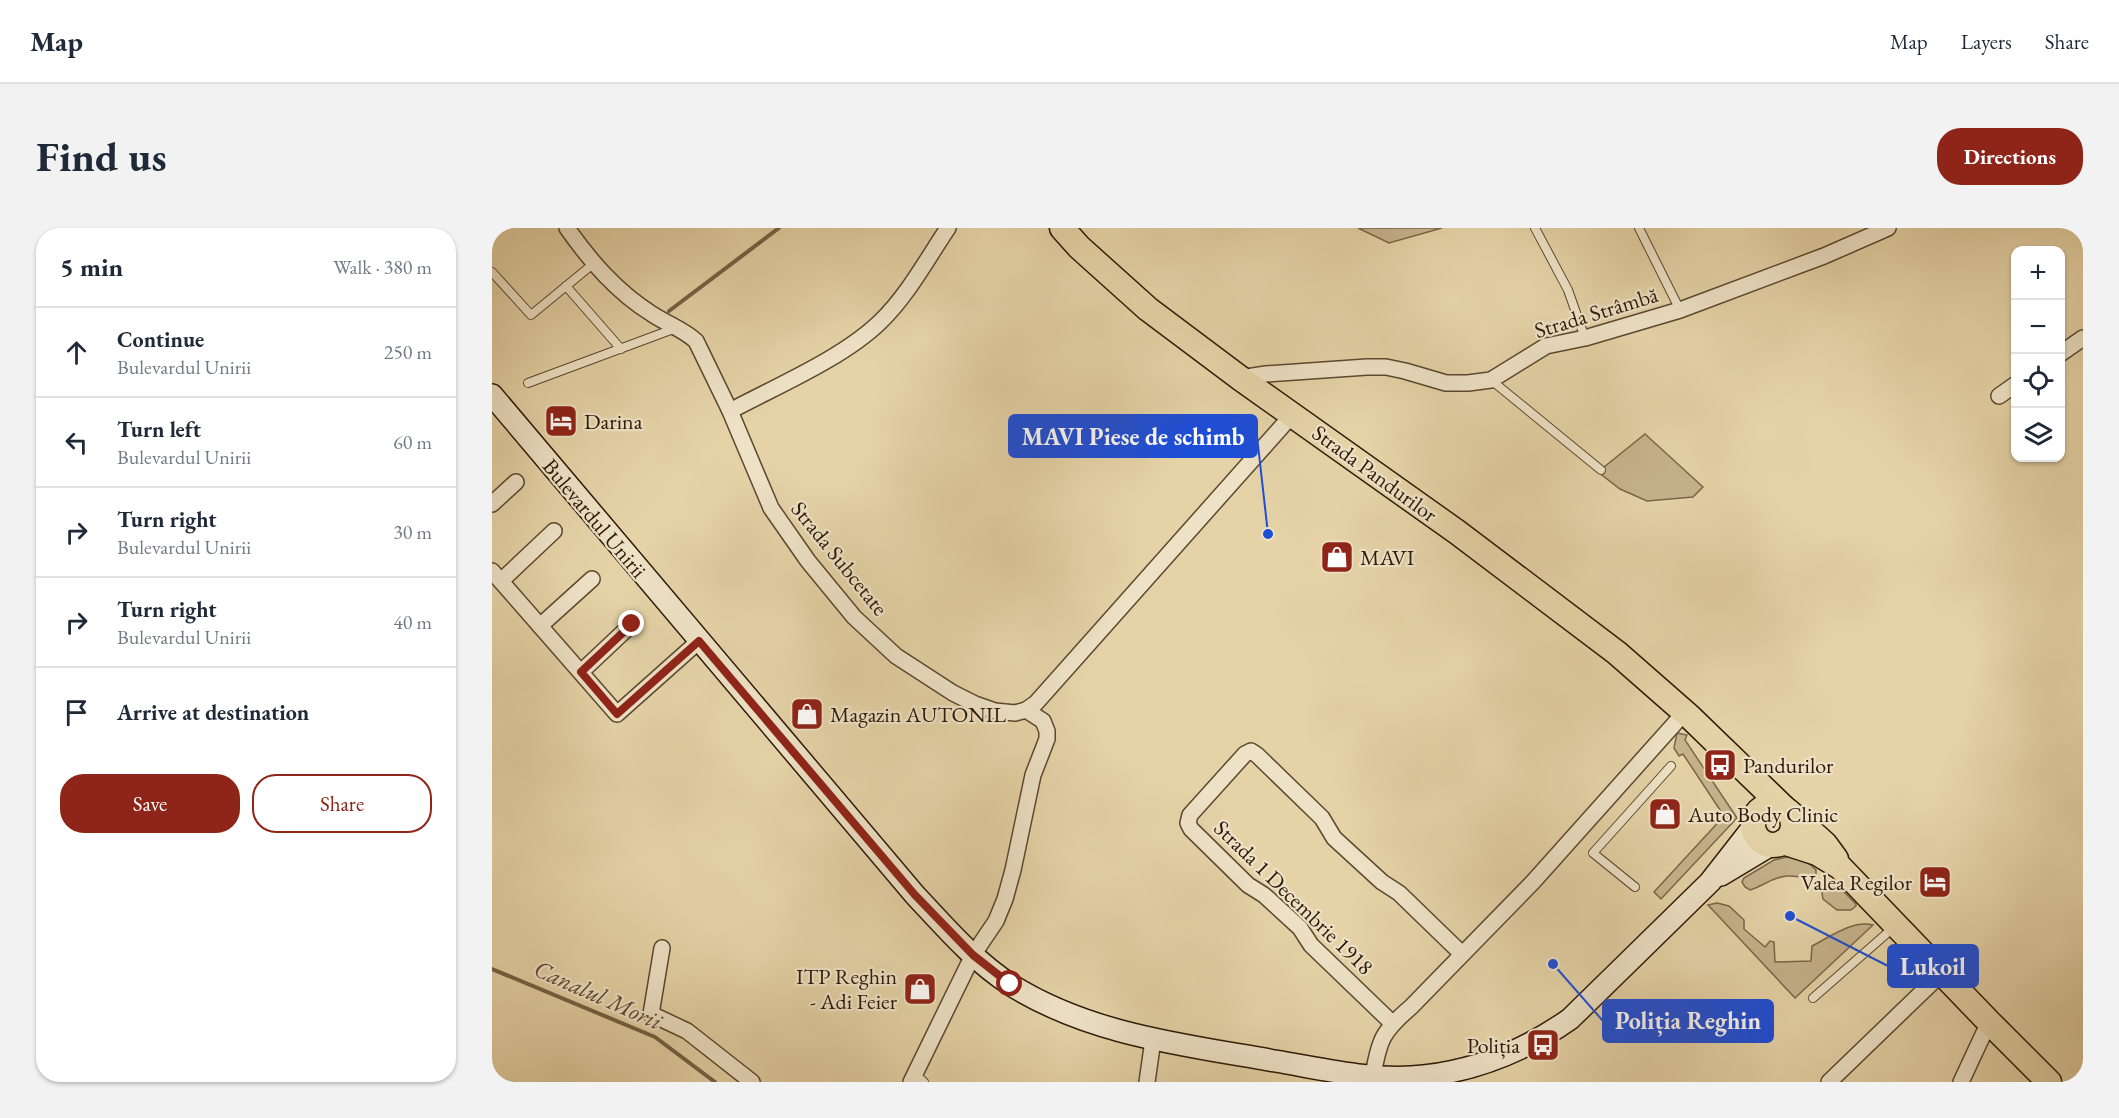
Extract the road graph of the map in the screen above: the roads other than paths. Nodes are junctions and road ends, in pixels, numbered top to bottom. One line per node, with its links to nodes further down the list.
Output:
1 (567, 228): 7 (street, Strada Subcetate)
2 (948, 228): 22 (street)
3 (1062, 228): 16 (highway, Strada Pandurilor)
4 (1535, 228): 12 (lane)
5 (1640, 228): 10 (lane)
6 (1886, 228): 10 (street, Strada Strâmbă)
7 (593, 264): 9 (lane); 11 (street, Strada Subcetate)
8 (492, 272): 9 (lane)
9 (566, 286): 14 (lane)
10 (1680, 310): 12 (street, Strada Strâmbă)
11 (678, 328): 14 (lane); 22 (street, Strada Subcetate)
12 (1585, 338): 17 (street, Strada Strâmbă)
13 (2083, 339): 15 (street)
14 (621, 349): 18 (lane)
15 (2065, 351)
16 (1240, 378): 17 (street, Strada Strâmbă); 23 (highway, Strada Pandurilor)
17 (1491, 380): 24 (lane)
18 (528, 383)
19 (2011, 388): 21 (street)
20 (492, 394): 32 (main road, Bulevardul Unirii)
21 (1999, 396)
22 (730, 411): 34 (street, Strada Subcetate)
23 (1293, 414): 34 (street); 35 (highway, Strada Pandurilor)
24 (1601, 470)
25 (516, 482): 26 (street, Bulevardul Unirii)
26 (492, 504)
27 (554, 531): 28 (street, Bulevardul Unirii)
28 (496, 576): 31 (street, Bulevardul Unirii)
29 (592, 579): 31 (street, Bulevardul Unirii)
30 (632, 624): 33 (street)
31 (540, 626): 33 (street, Bulevardul Unirii)
32 (699, 641): 33 (street, Bulevardul Unirii); 46 (main road, Bulevardul Unirii)
33 (581, 672)
34 (1026, 710): 46 (street)
35 (1688, 714): 37 (highway, Strada Pandurilor); 38 (highway, Strada Pandurilor); 45 (street)
36 (1671, 766): 42 (lane)
37 (1785, 809): 38 (highway); 39 (highway); 40 (highway, Strada Pandurilor)
38 (1755, 819): 39 (highway); 41 (main road, Bulevardul Unirii)
39 (1777, 844): 40 (highway, Strada Pandurilor); 41 (main road, Bulevardul Unirii)
40 (1840, 867): 43 (highway, Strada Pandurilor)
41 (1710, 882): 53 (main road, Bulevardul Unirii)
42 (1635, 887)
43 (1897, 925): 47 (highway, Strada Pandurilor); 48 (lane)
44 (662, 948): 54 (street)
45 (1462, 954): 50 (street); 50 (street, Strada 1 Decembrie 1918)
46 (973, 955): 51 (main road, Bulevardul Unirii); 52 (street)
47 (1943, 972): 49 (highway, Strada Pandurilor); 56 (street)
48 (1813, 998)
49 (1989, 1022): 57 (street); 58 (highway, Strada Pandurilor)
50 (1392, 1023): 53 (street)
51 (1153, 1040): 53 (main road, Bulevardul Unirii); 55 (street)
52 (917, 1079)
53 (1373, 1079)
54 (752, 1082)
55 (1147, 1082)
56 (1829, 1082)
57 (1962, 1082)
58 (2049, 1082)

